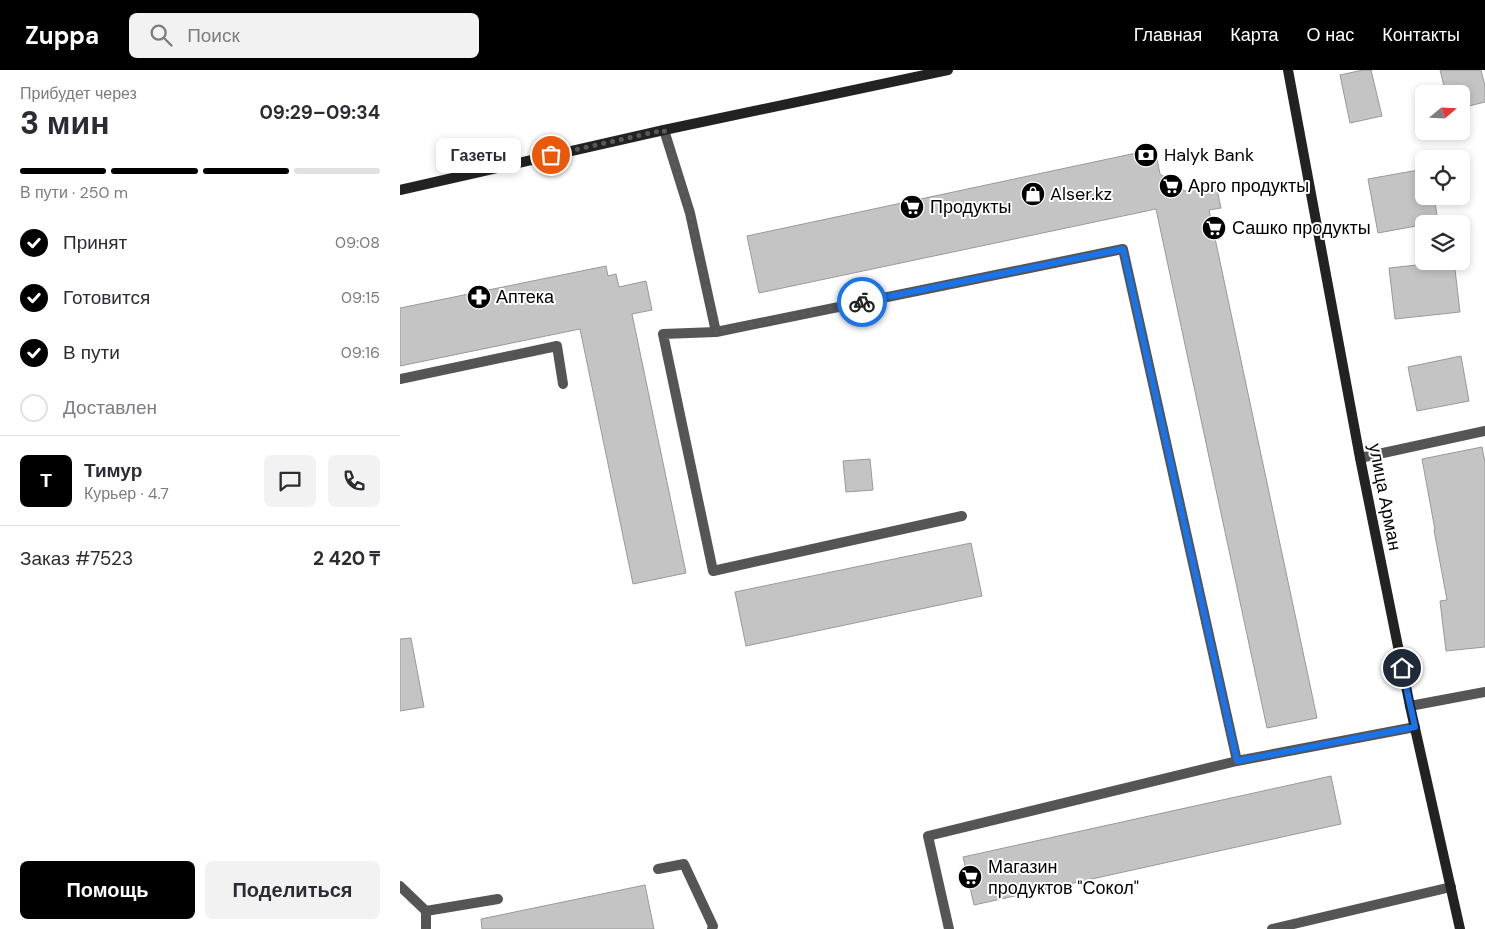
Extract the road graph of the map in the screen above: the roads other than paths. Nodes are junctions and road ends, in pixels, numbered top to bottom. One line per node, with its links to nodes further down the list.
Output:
1 (948, 70): 3 (street)
2 (1288, 70): 9 (street, улица Арман)
3 (664, 130): 4 (street); 5 (street)
4 (400, 190)
5 (716, 332): 10 (street); 14 (street)
6 (400, 379): 7 (street)
7 (564, 384)
8 (1485, 431): 9 (street)
9 (1360, 458): 12 (street, улица Арман)
10 (962, 516)
11 (1485, 692): 12 (street)
12 (1410, 706): 13 (street, улица Арман)
13 (1415, 727): 14 (street); 17 (street, улица Арман)
14 (1237, 761): 22 (street)
15 (658, 868): 21 (street)
16 (400, 886): 19 (street)
17 (1450, 887): 23 (street); 24 (street, улица Арман)
18 (498, 899): 19 (street)
19 (426, 911): 20 (street)
20 (426, 929)
21 (712, 929)
22 (949, 929)
23 (1272, 929)
24 (1460, 929)

